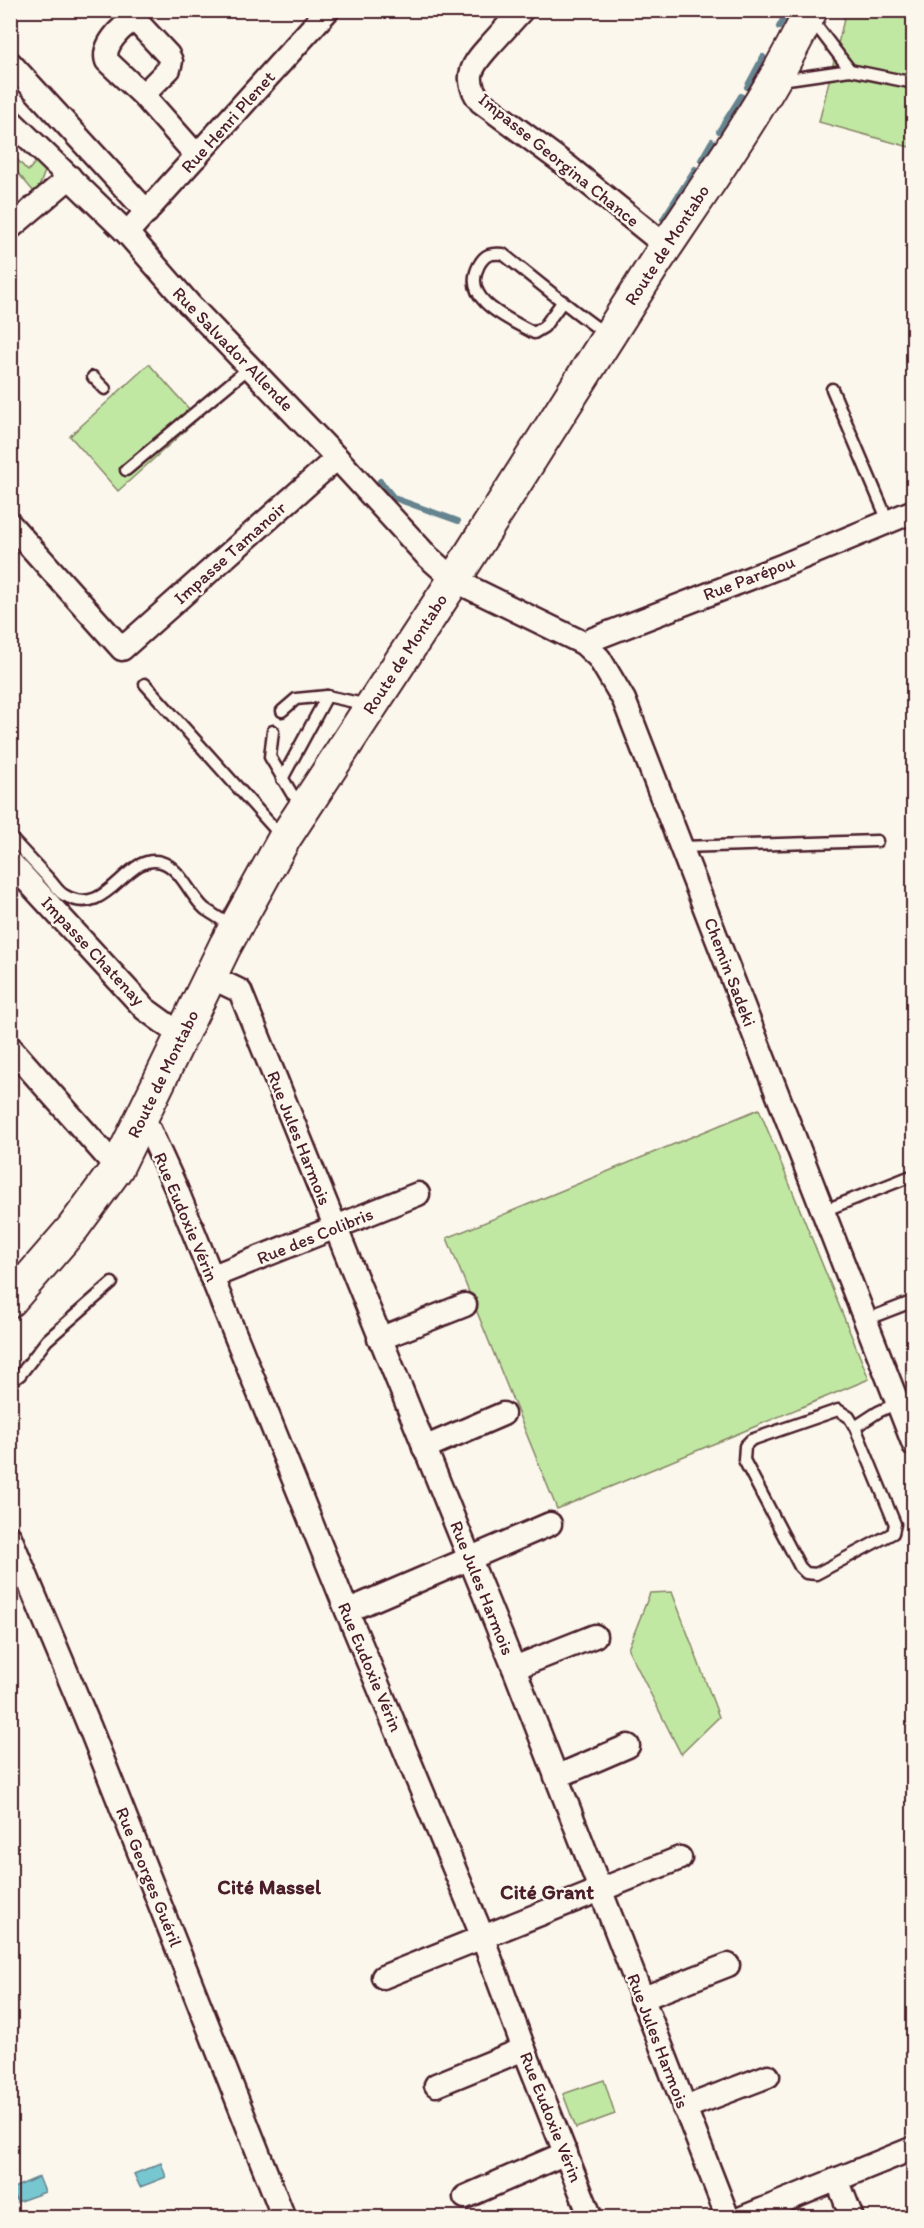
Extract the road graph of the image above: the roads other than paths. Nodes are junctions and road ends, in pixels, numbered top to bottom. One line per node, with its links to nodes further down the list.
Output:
1 (328, 10): 10 (street, Rue Henri Plenet)
2 (522, 10): 15 (street, Impasse Georgina Chance)
3 (810, 12): 5 (lane); 6 (main road, Route de Montabo)
4 (10, 63): 12 (street)
5 (850, 70): 6 (lane); 7 (lane)
6 (772, 81): 15 (main road, Route de Montabo)
7 (914, 83)
8 (143, 94): 10 (street)
9 (10, 120): 11 (street, Rue Salvador Allende)
10 (197, 156): 12 (street, Rue Henri Plenet)
11 (70, 177): 13 (street); 14 (street, Rue Salvador Allende)
12 (147, 212): 14 (street, Rue Henri Plenet)
13 (10, 228)
14 (127, 233): 18 (street, Rue Salvador Allende)
15 (666, 246): 17 (main road, Route de Montabo)
16 (563, 301): 16 (lane); 17 (lane)
17 (608, 335): 27 (main road, Route de Montabo)
18 (250, 367): 22 (street, Rue Salvador Allende); 23 (lane)
19 (93, 377): 20 (lane)
20 (105, 389)
21 (832, 389): 25 (lane)
22 (338, 458): 26 (street, Impasse Tamanoir); 27 (street, Rue Salvador Allende)
23 (126, 470)
24 (914, 511): 25 (street, Rue Parépou)
25 (888, 521): 28 (street, Rue Parépou)
26 (10, 524)
27 (454, 579): 28 (street, Chemin Sadeki); 31 (main road, Route de Montabo)
28 (583, 643): 39 (street, Chemin Sadeki)
29 (145, 684): 37 (lane)
30 (327, 696): 31 (lane); 32 (lane); 34 (lane)
31 (371, 706): 35 (main road, Route de Montabo)
32 (282, 711)
33 (273, 731): 34 (lane)
34 (282, 779): 35 (lane)
35 (306, 804): 37 (main road, Route de Montabo)
36 (10, 837): 41 (lane)
37 (284, 839): 41 (main road, Route de Montabo)
38 (877, 841): 39 (lane)
39 (681, 847): 49 (street, Chemin Sadeki)
40 (10, 862): 43 (street, Impasse Chatenay)
41 (234, 928): 42 (main road, Route de Montabo)
42 (211, 977): 43 (main road, Route de Montabo); 50 (street, Rue Jules Harmois)
43 (181, 1035): 45 (main road, Route de Montabo)
44 (10, 1047): 46 (street)
45 (139, 1122): 46 (main road, Route de Montabo); 51 (street, Rue Eudoxie Vérin)
46 (117, 1168): 53 (main road, Route de Montabo)
47 (914, 1175): 49 (lane)
48 (418, 1194): 50 (street, Rue des Colibris)
49 (823, 1211): 56 (street, Chemin Sadeki)
50 (335, 1228): 51 (street, Rue des Colibris); 57 (street, Rue Jules Harmois)
51 (211, 1277): 67 (street, Rue Eudoxie Vérin)
52 (112, 1282): 58 (lane)
53 (10, 1301)
54 (914, 1301): 56 (lane)
55 (465, 1305): 57 (street)
56 (865, 1320): 59 (street, Chemin Sadeki)
57 (380, 1339): 63 (street, Rue Jules Harmois)
58 (10, 1382)
59 (897, 1403): 61 (lane); 62 (street, Chemin Sadeki)
60 (503, 1414): 63 (street)
61 (855, 1427): 61 (lane)
62 (914, 1445)
63 (424, 1448): 66 (street, Rue Jules Harmois)
64 (550, 1524): 66 (street)
65 (10, 1537): 86 (street, Rue Georges Guéril)
66 (470, 1558): 67 (street); 69 (street, Rue Jules Harmois)
67 (346, 1611): 74 (street, Rue Eudoxie Vérin)
68 (595, 1636): 69 (street)
69 (514, 1668): 71 (street, Rue Jules Harmois)
70 (628, 1746): 71 (street)
71 (556, 1777): 73 (street, Rue Jules Harmois)
72 (680, 1858): 73 (street)
73 (601, 1891): 74 (street); 77 (street, Rue Jules Harmois)
74 (482, 1936): 76 (street); 78 (street, Rue Eudoxie Vérin)
75 (728, 1965): 77 (street)
76 (383, 1977)
77 (641, 1998): 81 (street, Rue Jules Harmois)
78 (524, 2049): 80 (street); 83 (street, Rue Eudoxie Vérin)
79 (768, 2076): 81 (street)
80 (436, 2085)
81 (684, 2108): 88 (street, Rue Jules Harmois)
82 (914, 2148): 84 (street)
83 (566, 2153): 85 (street); 87 (street, Rue Eudoxie Vérin)
84 (837, 2179): 89 (street); 90 (street)
85 (465, 2197)
86 (284, 2217)
87 (591, 2217)
88 (728, 2217)
89 (741, 2217)
90 (852, 2217)

